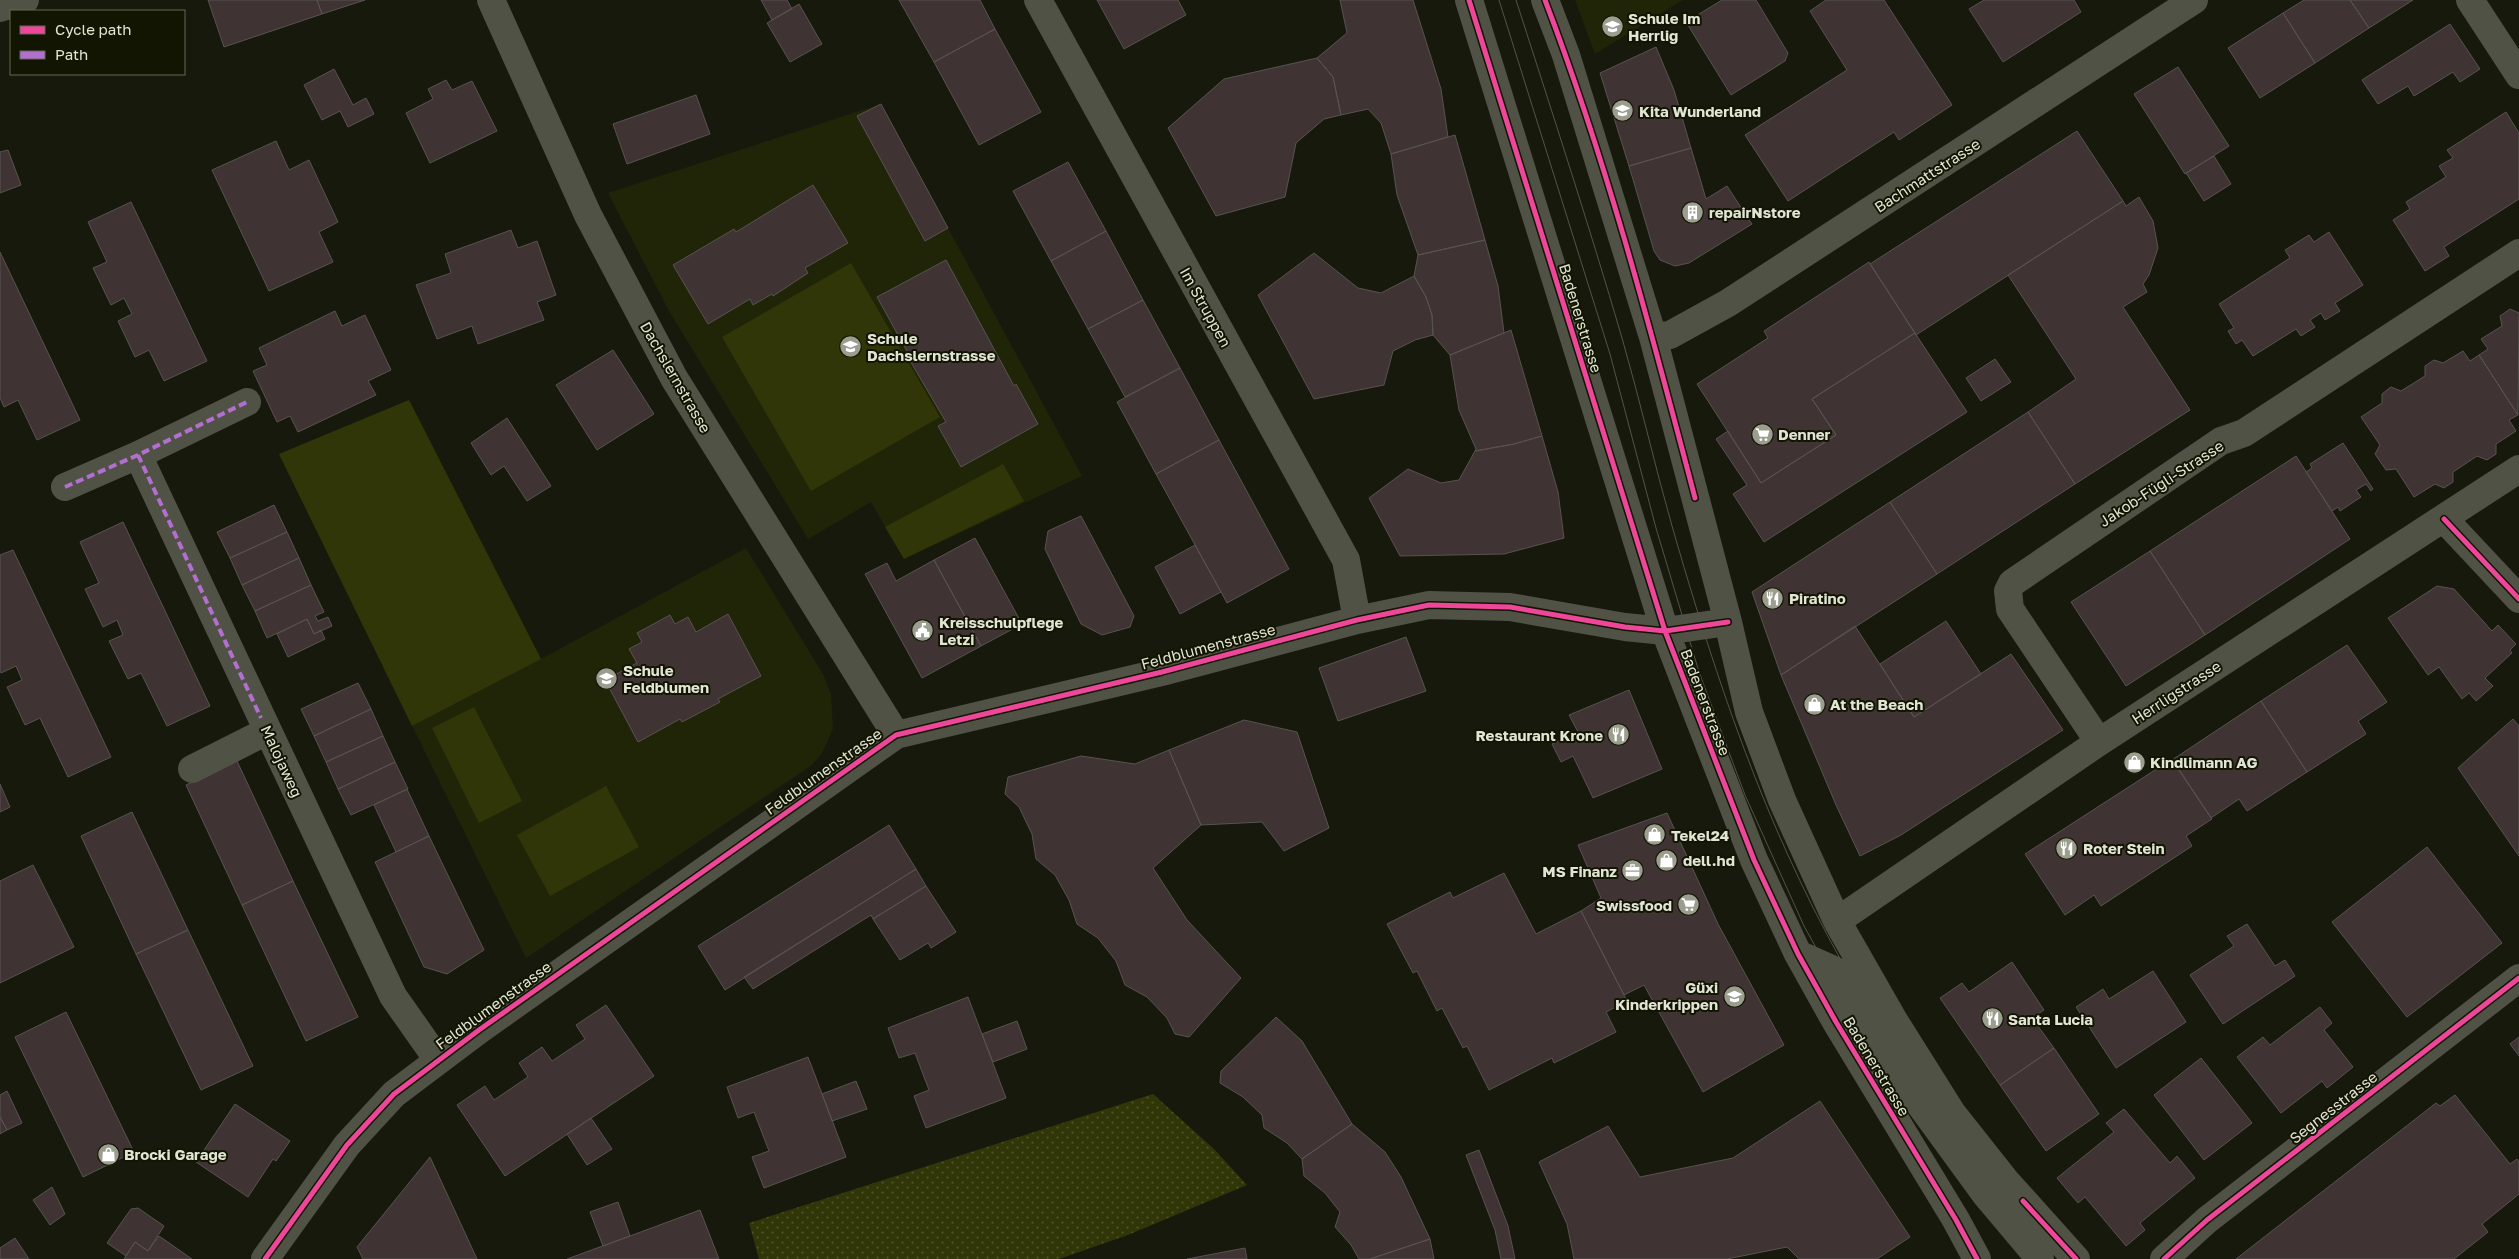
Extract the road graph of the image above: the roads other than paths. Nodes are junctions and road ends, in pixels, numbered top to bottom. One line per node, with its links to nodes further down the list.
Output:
1 (25, 0): 8 (street)
2 (491, 0): 22 (street, Dachslernstrasse)
3 (1038, 0): 18 (street, Im Struppen)
4 (1469, 0): 20 (street, Badenerstrasse)
5 (1545, 0): 11 (street)
6 (2194, 0): 11 (street, Bachmattstrasse)
7 (2470, 0): 9 (street)
8 (0, 8)
9 (2519, 75)
10 (2519, 254): 23 (street, Jakob-Fügli-Strasse)
11 (1653, 337): 19 (street)
12 (247, 402): 13 (street)
13 (138, 455): 15 (street); 21 (street, Malojaweg)
14 (2519, 469): 16 (street, Herrligstrasse)
15 (65, 486)
16 (2444, 519): 17 (street); 23 (street, Herrligstrasse)
17 (2519, 599)
18 (1357, 620): 20 (street, Feldblumenstrasse); 22 (street, Feldblumenstrasse)
19 (1728, 622): 20 (street, Feldblumenstrasse); 25 (street)
20 (1665, 631): 26 (street, Badenerstrasse)
21 (267, 731): 24 (street); 28 (street, Malojaweg)
22 (896, 735): 28 (street, Feldblumenstrasse)
23 (2099, 742): 25 (street, Herrligstrasse)
24 (192, 769)
25 (1837, 921): 29 (street)
26 (1798, 954): 29 (street); 31 (street, Badenerstrasse)
27 (2519, 978): 32 (street, Segnesstrasse)
28 (438, 1060): 30 (street, Feldblumenstrasse)
29 (2051, 1255)
30 (265, 1259)
31 (1977, 1259)
32 (2164, 1259)

